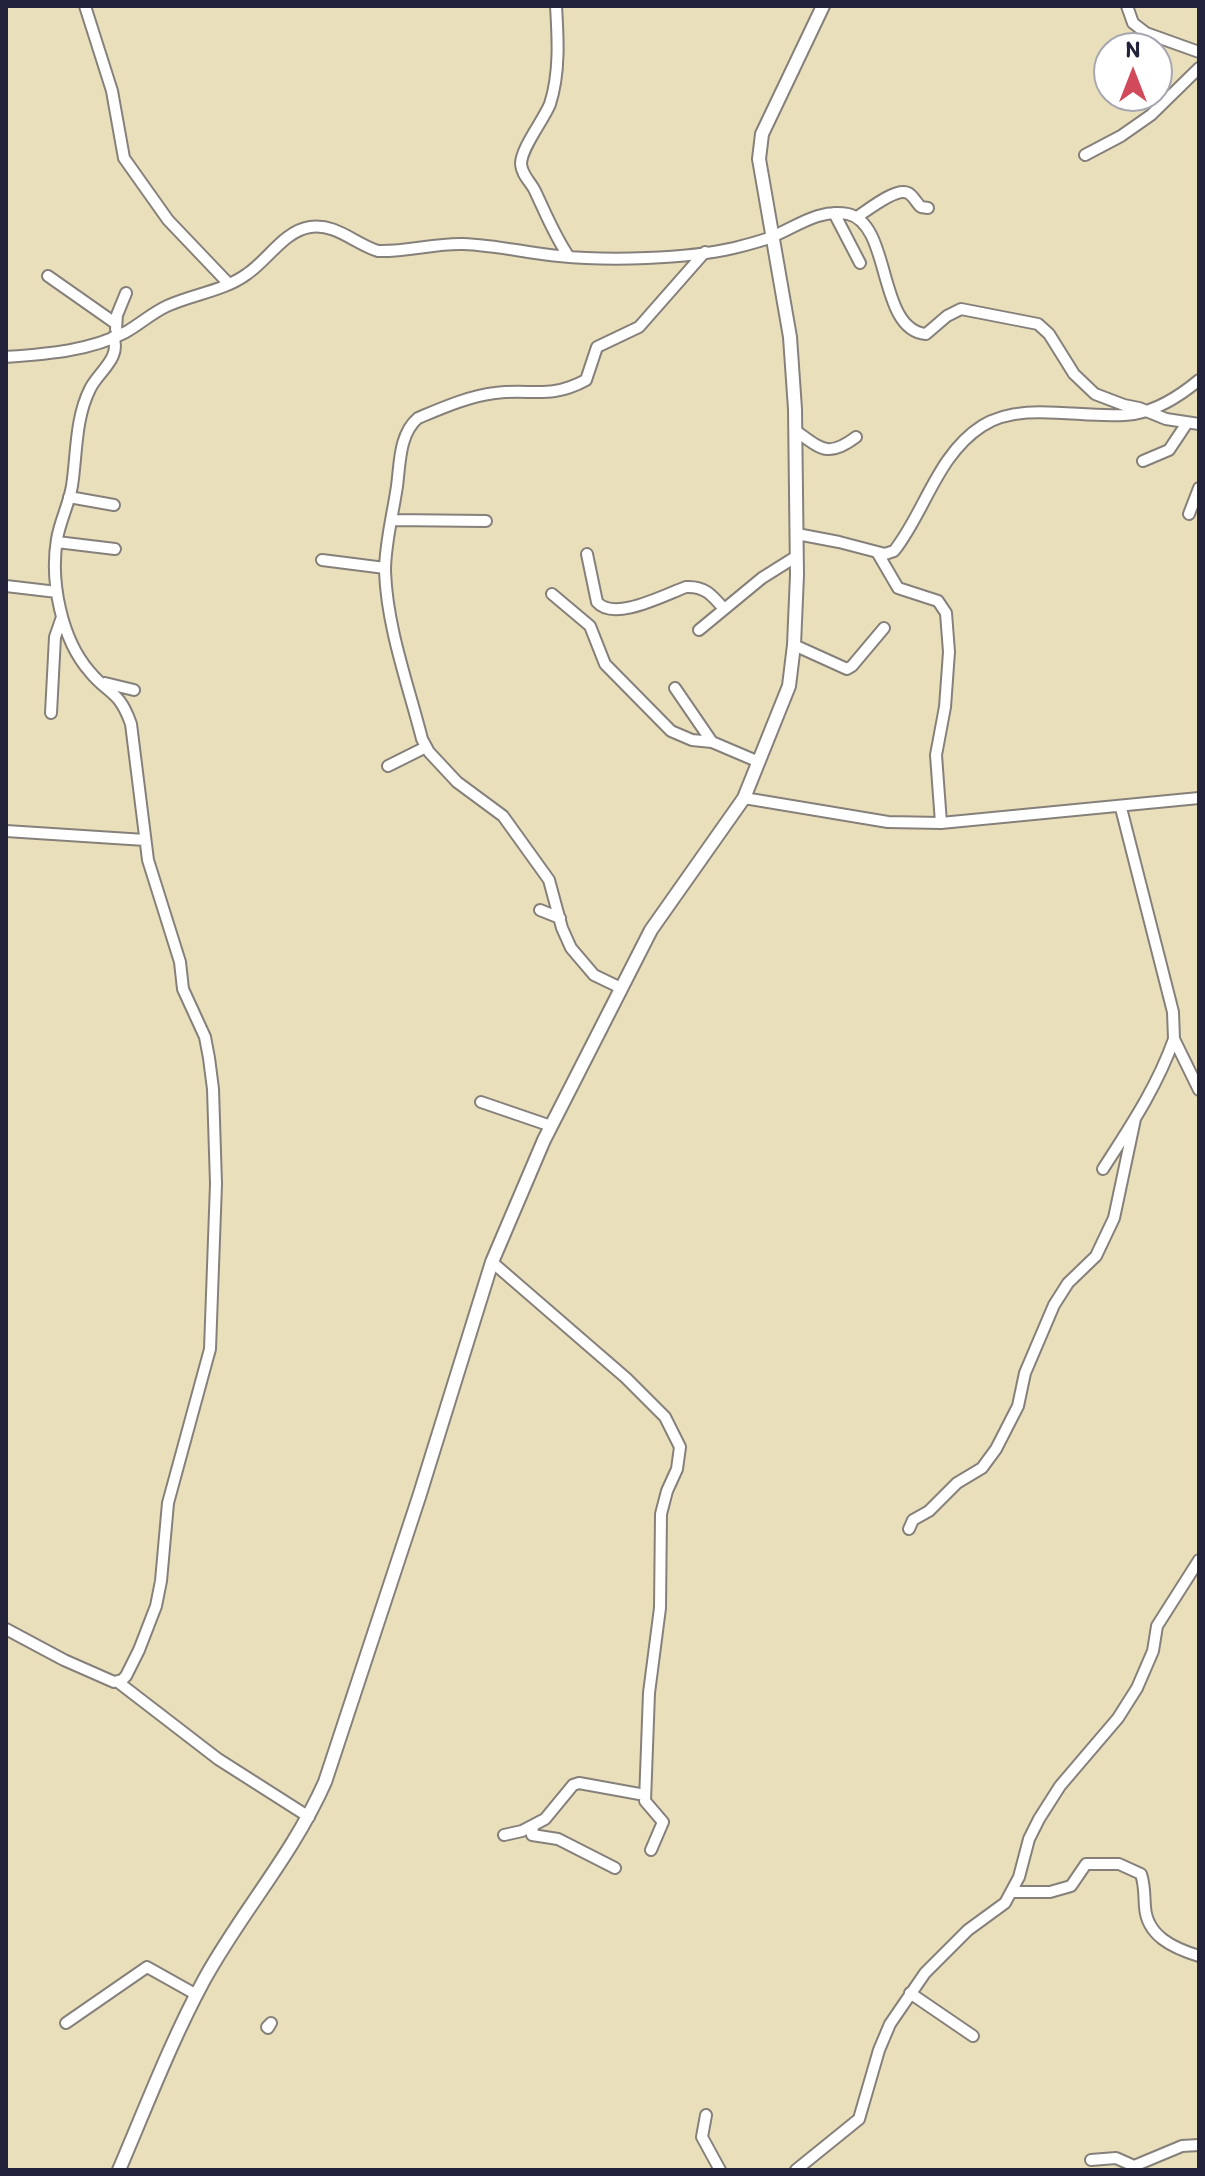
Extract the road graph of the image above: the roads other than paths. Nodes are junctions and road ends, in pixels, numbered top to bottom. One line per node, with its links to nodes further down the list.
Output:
1 (85, 6): 16 (street)
2 (556, 6): 13 (street)
3 (823, 6): 11 (street)
4 (1127, 6): 5 (street)
5 (1199, 52)
6 (1199, 68): 7 (street)
7 (1085, 155)
8 (928, 208): 10 (street)
9 (834, 213): 10 (street); 11 (street); 14 (street)
10 (857, 217): 22 (street)
11 (771, 237): 12 (street); 24 (street)
12 (705, 252): 13 (street); 31 (street)
13 (569, 257): 16 (street)
14 (860, 263)
15 (48, 276): 18 (street)
16 (229, 284): 19 (street)
17 (126, 293): 18 (street)
18 (115, 323): 19 (street)
19 (114, 337): 20 (street); 28 (street)
20 (6, 357)
21 (1199, 380): 22 (street)
22 (1145, 412): 23 (street); 36 (street)
23 (1193, 424): 26 (street)
24 (796, 431): 25 (street); 33 (street)
25 (856, 437)
26 (1143, 461)
27 (1199, 488): 30 (street)
28 (69, 497): 29 (street); 34 (street)
29 (114, 505)
30 (1189, 514)
31 (392, 520): 32 (street); 40 (street)
32 (486, 521)
33 (797, 534): 36 (street); 38 (street)
34 (57, 542): 35 (street); 42 (street)
35 (115, 549)
36 (877, 552): 60 (street)
37 (587, 554): 44 (street)
38 (797, 556): 44 (street); 48 (street)
39 (322, 560): 40 (street)
40 (385, 568): 54 (street)
41 (6, 586): 42 (street)
42 (57, 592): 45 (street)
43 (552, 594): 53 (street)
44 (724, 609): 47 (street)
45 (62, 617): 49 (street); 52 (street)
46 (884, 628): 48 (street)
47 (699, 630)
48 (794, 645): 55 (street)
49 (100, 682): 51 (street); 62 (street)
50 (675, 688): 53 (street)
51 (134, 690)
52 (51, 713)
53 (712, 742): 55 (street)
54 (426, 747): 56 (street); 64 (street)
55 (759, 762): 57 (street)
56 (388, 766)
57 (744, 798): 60 (street); 65 (street)
58 (1199, 798): 59 (street)
59 (1121, 808): 60 (street); 66 (street)
60 (941, 823)
61 (6, 831): 62 (street)
62 (145, 840): 76 (street)
63 (540, 910): 64 (street)
64 (560, 918): 65 (street)
65 (621, 988): 70 (street)
66 (1174, 1039): 67 (street); 69 (street)
67 (1199, 1090)
68 (481, 1102): 70 (street)
69 (1135, 1119): 71 (street); 73 (street)
70 (551, 1126): 72 (street)
71 (1103, 1169)
72 (492, 1262): 77 (street); 78 (street)
73 (909, 1529)
74 (1199, 1560): 83 (street)
75 (6, 1629): 76 (street)
76 (118, 1682): 78 (street)
77 (645, 1795): 79 (street); 81 (street)
78 (309, 1817): 86 (street)
79 (533, 1826): 80 (street); 82 (street)
80 (504, 1835)
81 (651, 1850)
82 (615, 1868)
83 (1012, 1892): 84 (street); 85 (street)
84 (1199, 1956)
85 (910, 1993): 88 (street); 94 (street)
86 (197, 1995): 87 (street); 92 (street)
87 (66, 2023)
88 (973, 2036)
89 (706, 2115): 93 (street)
90 (1199, 2145): 91 (street)
91 (1091, 2160)
92 (119, 2170)
93 (720, 2170)
94 (796, 2170)

